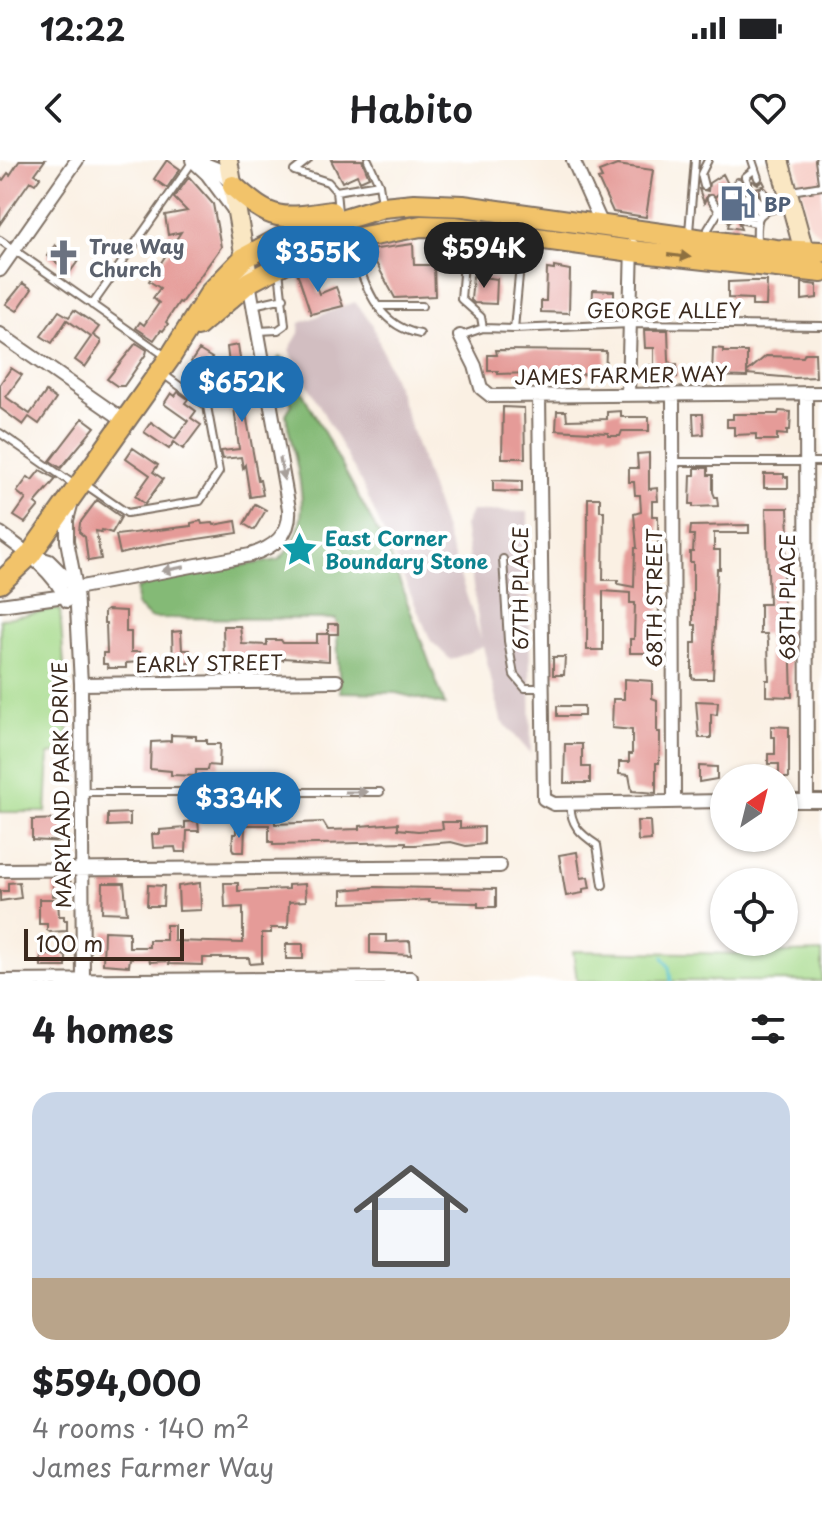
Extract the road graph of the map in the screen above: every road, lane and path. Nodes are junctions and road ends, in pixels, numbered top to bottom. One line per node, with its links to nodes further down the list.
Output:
1 (77, 160): 36 (street)
2 (193, 160): 19 (street); 28 (street); 44 (lane)
3 (228, 160): 19 (main road)
4 (239, 160): 19 (main road)
5 (308, 160): 23 (lane)
6 (368, 160): 15 (lane)
7 (695, 160): 33 (lane)
8 (708, 160): 17 (lane)
9 (752, 160): 13 (lane)
10 (819, 160): 16 (lane)
11 (575, 161): 30 (street)
12 (778, 163): 20 (main road)
13 (755, 169): 14 (lane); 24 (lane)
14 (758, 178)
15 (379, 184): 22 (lane); 23 (lane)
16 (822, 184): 20 (lane)
17 (704, 186)
18 (763, 191): 25 (lane)
19 (240, 192): 23 (main road); 28 (main road); 38 (main road)
20 (789, 198): 25 (lane); 39 (main road)
21 (711, 199): 24 (lane)
22 (383, 207): 23 (main road); 30 (main road)
23 (337, 208): 38 (main road)
24 (719, 211): 26 (lane); 33 (lane)
25 (761, 215): 25 (lane); 27 (lane); 35 (lane)
26 (730, 217)
27 (743, 220)
28 (239, 227): 38 (main road)
29 (490, 231): 30 (main road); 32 (main road); 50 (lane)
30 (603, 237): 34 (main road)
31 (0, 240): 36 (lane)
32 (348, 240): 40 (main road); 46 (lane)
33 (698, 240): 34 (main road); 35 (main road)
34 (632, 241): 39 (main road, one-way to 39); 48 (street)
35 (758, 247): 39 (main road)
36 (14, 250): 41 (street); 44 (lane)
37 (521, 254): 51 (lane)
38 (244, 258): 42 (main road); 56 (main road)
39 (813, 262)
40 (279, 266): 42 (main road); 43 (lane)
41 (0, 270)
42 (249, 282): 45 (street); 56 (main road)
43 (284, 298): 45 (lane); 52 (lane)
44 (92, 305): 56 (lane)
45 (253, 305): 52 (street)
46 (377, 306): 47 (lane); 54 (lane)
47 (422, 306)
48 (630, 324): 49 (lane, GEORGE ALLEY); 51 (lane, GEORGE ALLEY); 59 (street)
49 (822, 326)
50 (483, 328): 51 (lane, GEORGE ALLEY); 55 (lane, GEORGE ALLEY)
51 (514, 329)
52 (258, 331): 72 (street, one-way to 72)
53 (0, 334): 62 (street)
54 (420, 334)
55 (460, 336): 60 (street, JAMES FARMER WAY)
56 (164, 365): 62 (main road); 67 (lane)
57 (806, 393): 58 (street, JAMES FARMER WAY); 61 (street, JAMES FARMER WAY); 66 (street, 68TH PLACE)
58 (822, 393)
59 (628, 394): 60 (street, JAMES FARMER WAY); 61 (street, JAMES FARMER WAY)
60 (539, 395): 76 (street, 67TH PLACE)
61 (673, 395): 64 (street, 68TH STREET)
62 (125, 421): 67 (main road)
63 (0, 433): 67 (lane)
64 (673, 462): 66 (lane); 79 (street, 68TH STREET)
65 (822, 462): 66 (lane)
66 (807, 463): 82 (street, 68TH PLACE)
67 (80, 485): 69 (main road); 72 (street, MARYLAND PARK DRIVE)
68 (0, 533): 69 (street)
69 (30, 555): 71 (main road); 72 (street)
70 (503, 559): 76 (lane)
71 (0, 583)
72 (71, 592): 73 (street); 75 (street, MARYLAND PARK DRIVE)
73 (0, 605)
74 (337, 681): 75 (street, EARLY STREET)
75 (81, 684): 77 (street, MARYLAND PARK DRIVE)
76 (541, 688): 84 (street, 67TH PLACE)
77 (82, 792): 78 (lane, one-way to 78); 86 (street, MARYLAND PARK DRIVE)
78 (380, 792)
79 (674, 801): 80 (street); 84 (street)
80 (710, 801)
81 (798, 801): 82 (street)
82 (807, 801): 83 (street)
83 (822, 801)
84 (570, 804): 88 (lane)
85 (500, 866): 86 (street)
86 (83, 869): 87 (street); 91 (street, MARYLAND PARK DRIVE)
87 (0, 870)
88 (603, 885)
89 (411, 978): 91 (street)
90 (0, 981): 91 (street)
91 (83, 981)

